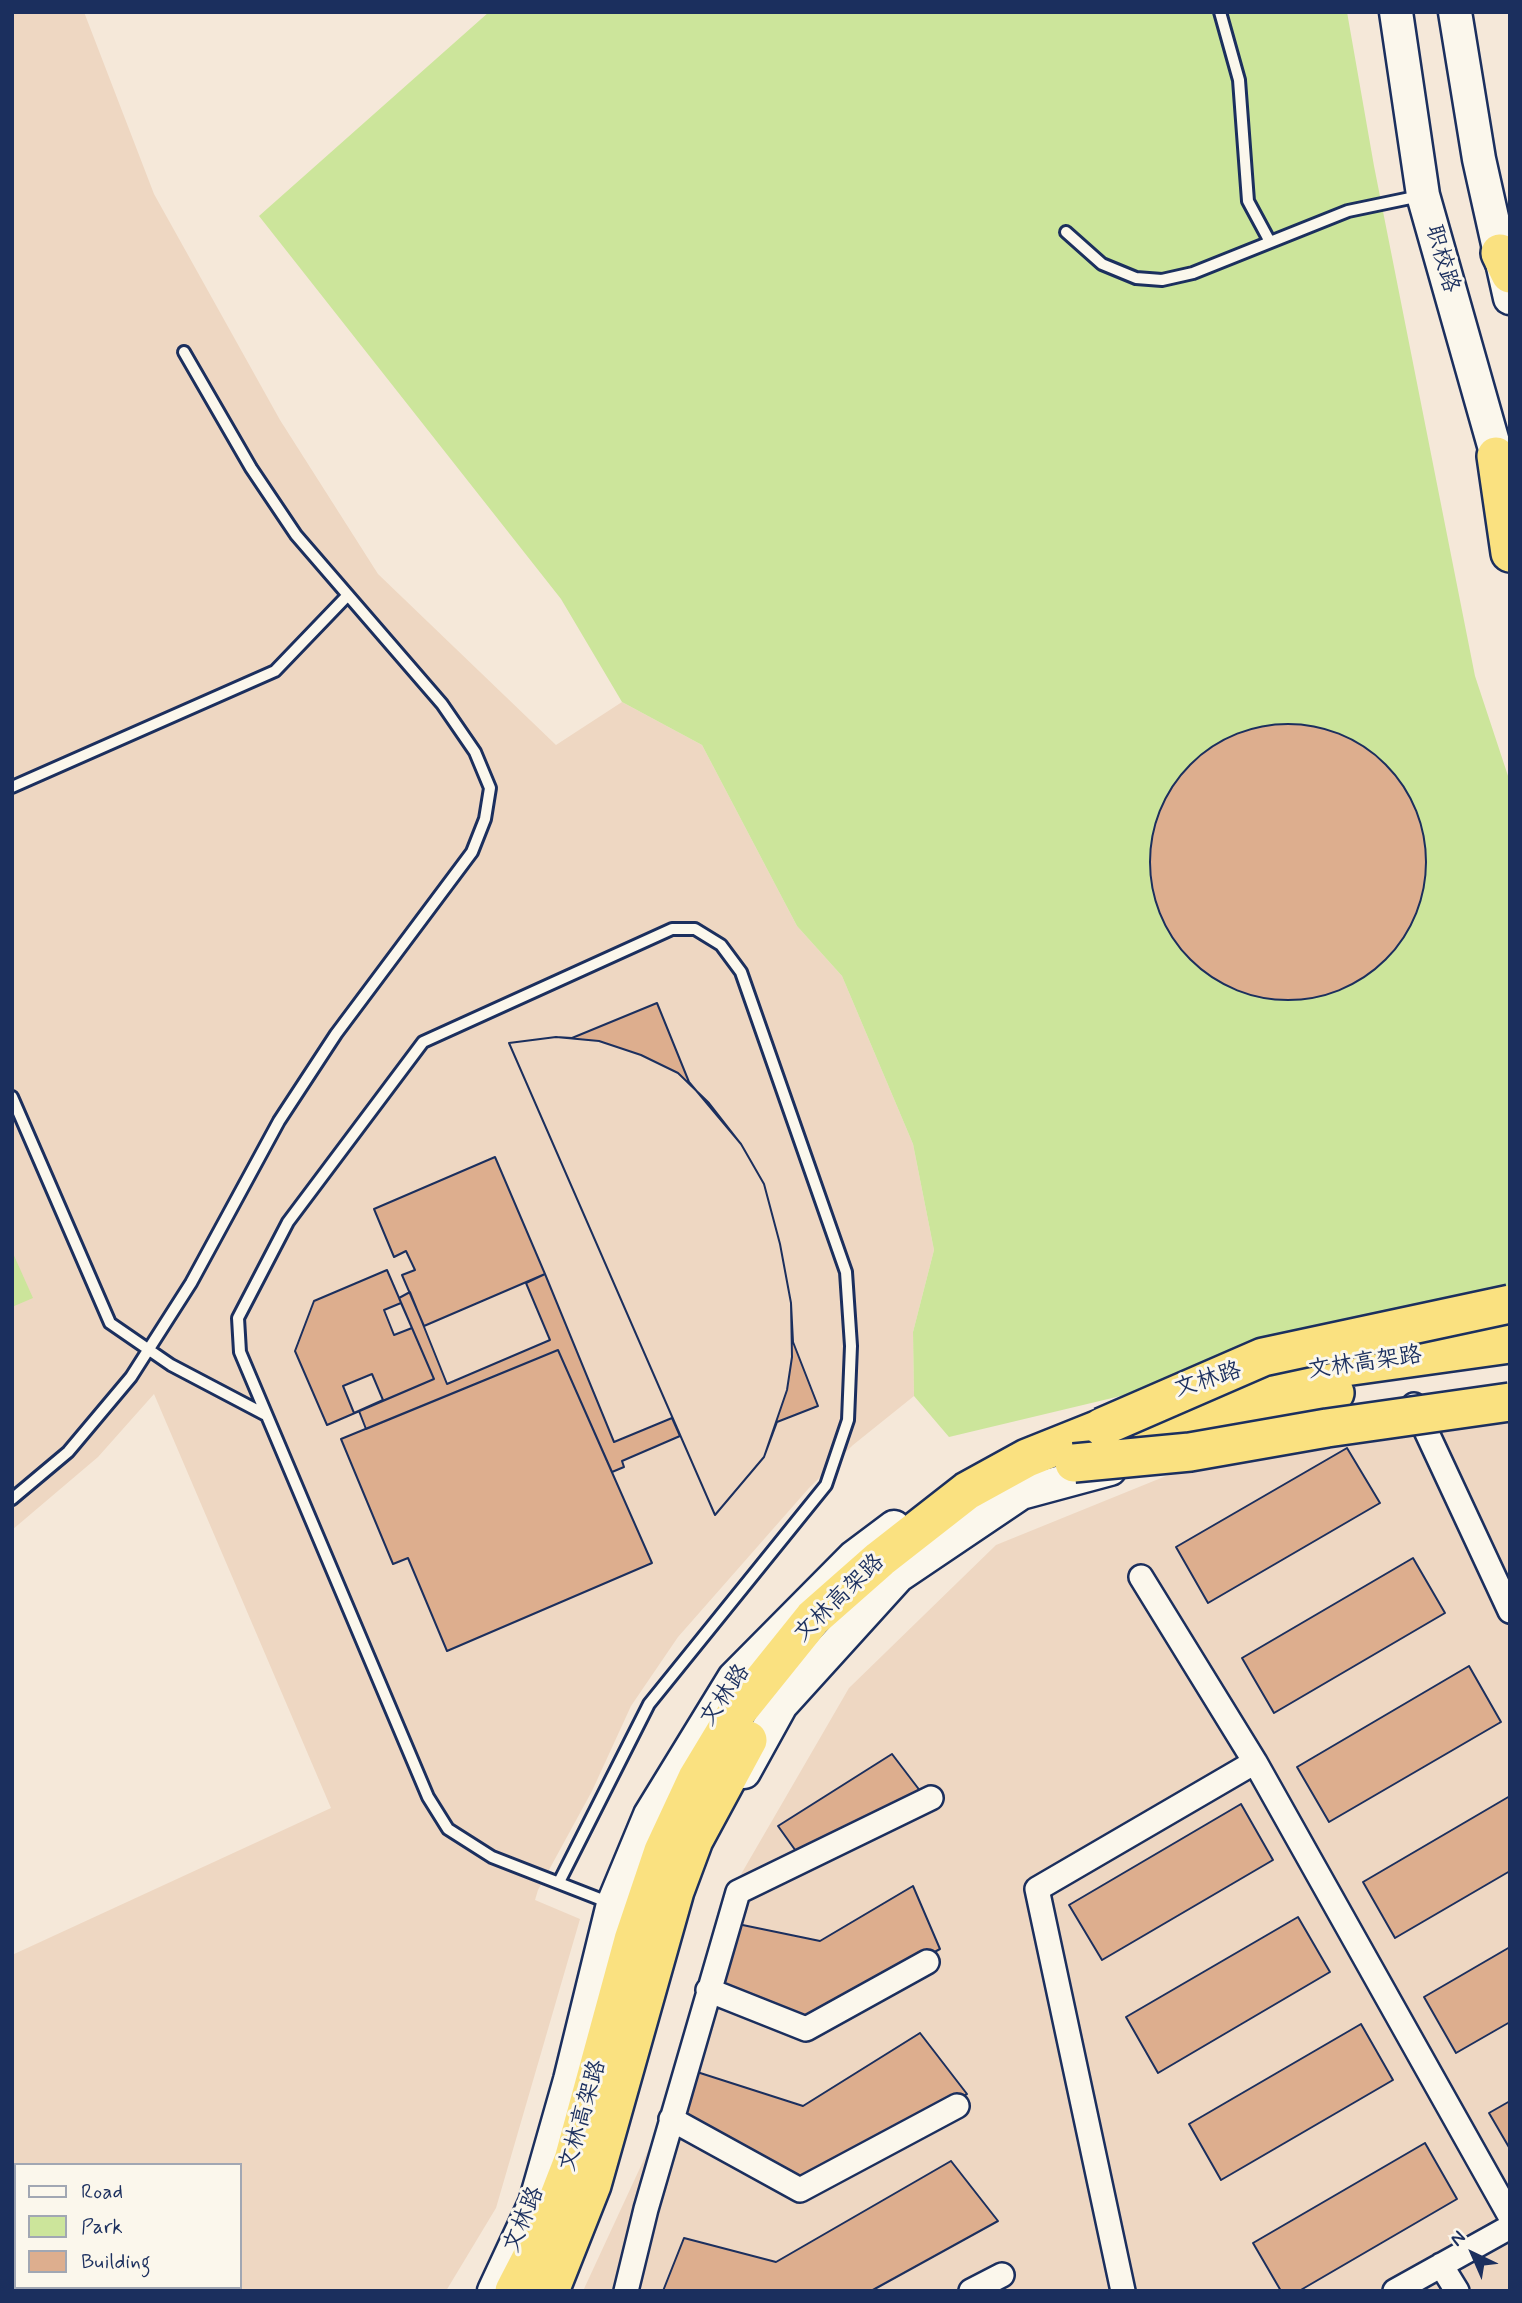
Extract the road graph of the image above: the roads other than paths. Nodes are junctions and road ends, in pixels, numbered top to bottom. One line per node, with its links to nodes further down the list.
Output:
1 (1220, 12): 6 (lane)
2 (1396, 12): 4 (main road, 职校路)
3 (1455, 12): 7 (main road)
4 (1423, 195): 6 (lane); 10 (main road, 职校路)
5 (1066, 232): 6 (lane)
6 (1269, 240)
7 (1506, 260): 8 (main road)
8 (1510, 298)
9 (184, 352): 13 (lane)
10 (1496, 456): 11 (main road, 职校路); 12 (highway)
11 (1510, 501)
12 (1510, 553)
13 (348, 595): 14 (lane); 19 (lane)
14 (12, 787)
15 (12, 1097): 19 (lane)
16 (1510, 1304): 25 (highway, bridge)
17 (1510, 1325): 33 (main road, 文林路)
18 (1510, 1344): 25 (highway, 文林高架路, bridge)
19 (148, 1351): 24 (lane); 27 (lane)
20 (1510, 1369): 26 (highway, 文林高架路)
21 (1510, 1384): 22 (main road)
22 (1412, 1401): 29 (street); 45 (main road)
23 (1510, 1402): 26 (highway, bridge)
24 (266, 1415): 32 (lane); 32 (lane)
25 (1102, 1427): 43 (highway, 文林高架路)
26 (1073, 1463): 44 (highway, 文林高架路)
27 (12, 1499)
28 (1141, 1577): 30 (street)
29 (1510, 1611)
30 (1255, 1762): 38 (street); 48 (street)
31 (931, 1798): 35 (street)
32 (559, 1882): 33 (lane)
33 (613, 1904): 42 (main road, 文林路)
34 (927, 1962): 35 (street)
35 (708, 1990): 37 (street)
36 (957, 2106): 37 (street)
37 (671, 2119): 46 (street)
38 (1510, 2216)
39 (1510, 2227): 40 (street)
40 (1441, 2265): 49 (street); 50 (street)
41 (1002, 2275): 47 (street)
42 (494, 2291)
43 (514, 2291)
44 (550, 2291)
45 (556, 2291)
46 (626, 2291)
47 (971, 2291)
48 (1123, 2291)
49 (1395, 2291)
50 (1457, 2291)

